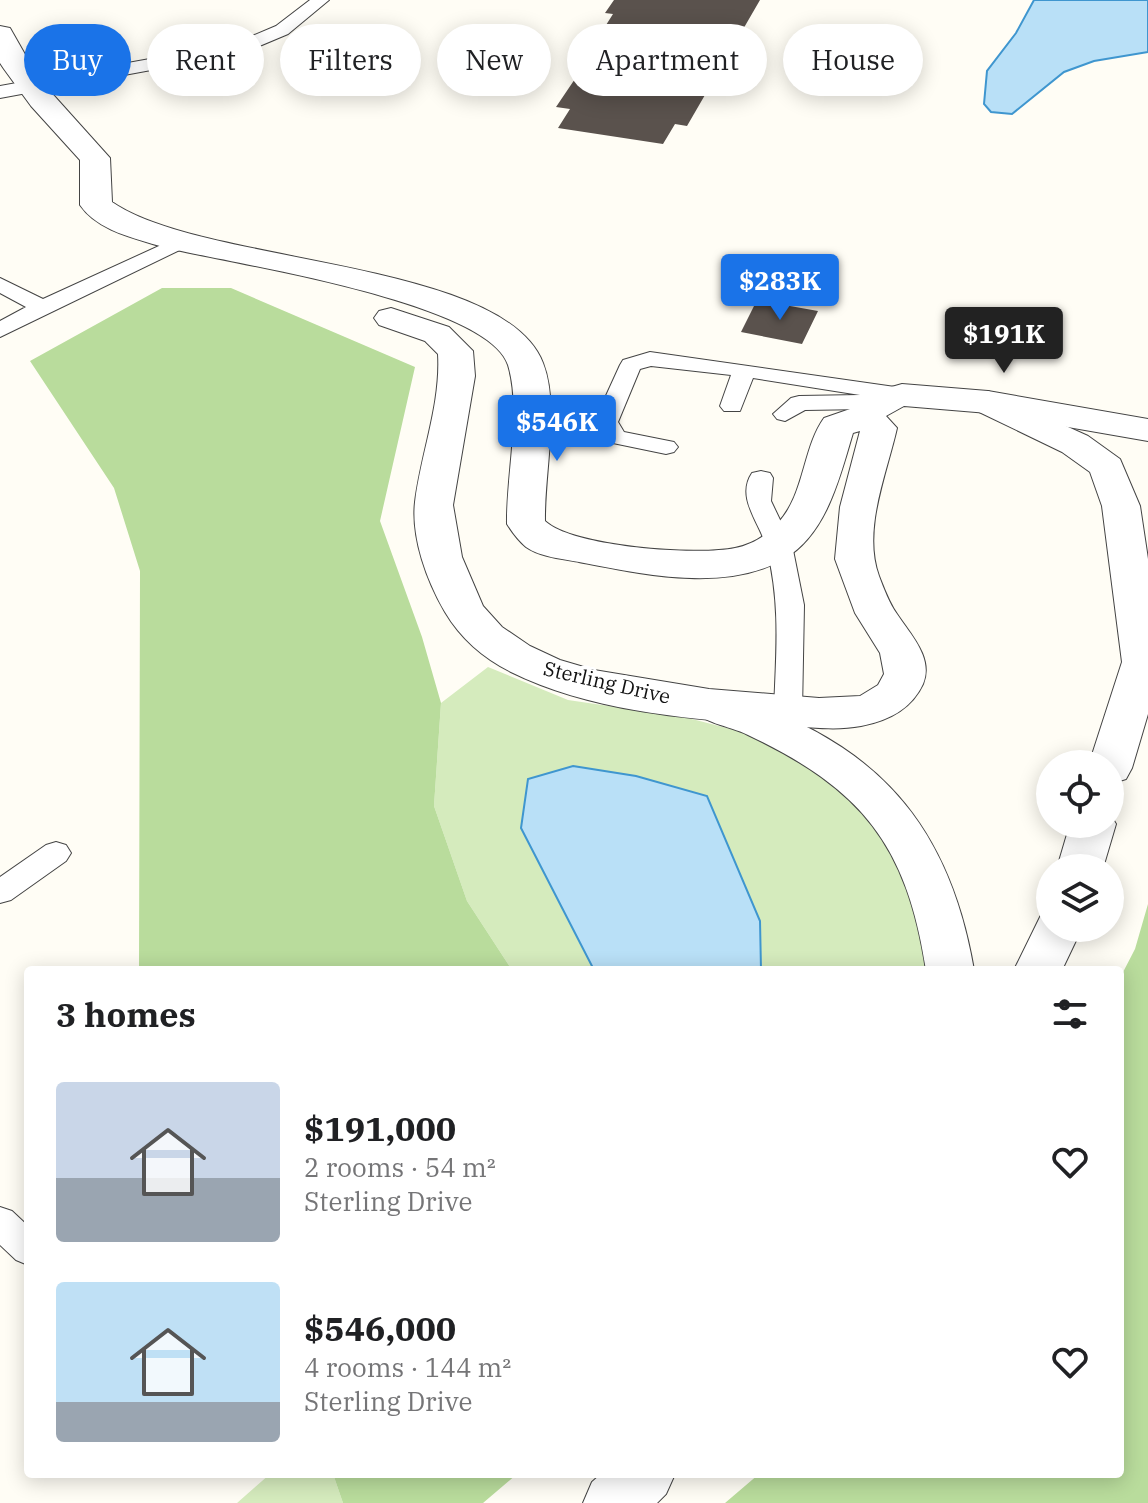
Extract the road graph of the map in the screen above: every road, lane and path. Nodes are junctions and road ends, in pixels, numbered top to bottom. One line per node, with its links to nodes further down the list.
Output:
1 (320, 0): 3 (lane)
2 (0, 34): 3 (street, Sterling Drive)
3 (15, 90): 4 (street, Sterling Drive)
4 (183, 241): 5 (street, Sterling Drive); 7 (lane)
5 (267, 260): 17 (street, Sterling Drive); 19 (street, Sterling Drive)
6 (0, 284): 7 (lane)
7 (42, 307): 8 (lane)
8 (0, 330)
9 (744, 370): 11 (lane); 12 (lane); 15 (lane)
10 (988, 402): 11 (street); 14 (street); 18 (street)
11 (882, 405): 13 (lane); 17 (street); 20 (street, Sterling Drive)
12 (732, 406)
13 (785, 414)
14 (1148, 430)
15 (666, 447)
16 (761, 478): 17 (lane)
17 (779, 545): 20 (lane)
18 (1145, 653): 21 (street)
19 (711, 705): 20 (street, Sterling Drive); 25 (street)
20 (788, 711)
21 (1115, 750)
22 (56, 853): 23 (lane)
23 (0, 892)
24 (1051, 942): 26 (street)
25 (949, 966)
26 (1040, 966)
27 (0, 1222): 28 (lane)
28 (24, 1245)
29 (641, 1478): 30 (street)
30 (613, 1503)

